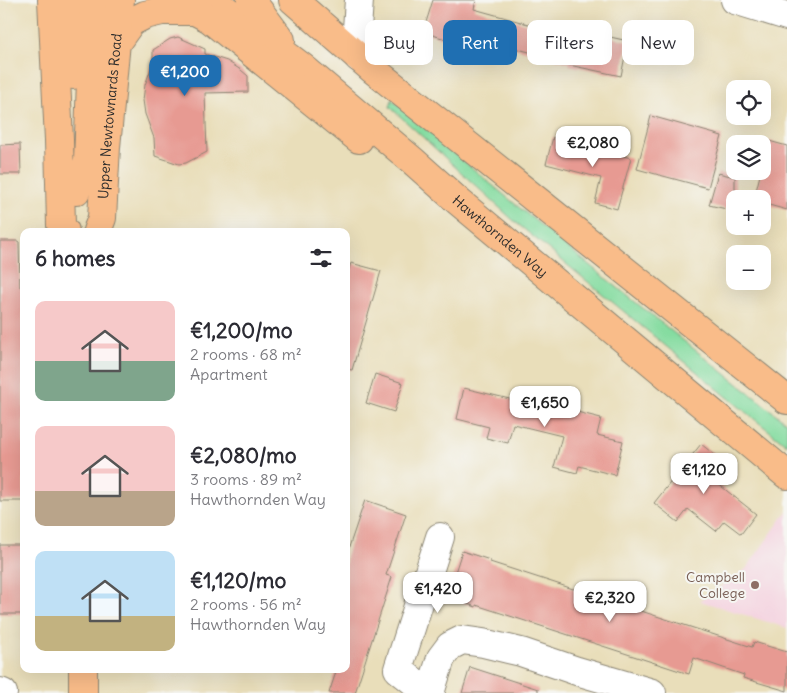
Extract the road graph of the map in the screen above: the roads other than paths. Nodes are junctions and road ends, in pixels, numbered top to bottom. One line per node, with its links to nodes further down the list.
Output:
1 (52, 0): 16 (highway)
2 (73, 0): 14 (highway, Upper Newtownards Road)
3 (94, 0): 14 (highway)
4 (120, 0): 11 (highway, Upper Newtownards Road)
5 (214, 0): 13 (highway, Hawthornden Way)
6 (251, 0): 13 (highway)
7 (292, 0): 12 (highway)
8 (359, 0): 12 (street)
9 (735, 0): 10 (street)
10 (787, 16)
11 (116, 43): 15 (highway); 18 (highway, Upper Newtownards Road)
12 (359, 58): 19 (highway)
13 (302, 67): 15 (highway, Hawthornden Way)
14 (76, 191): 17 (highway, Upper Newtownards Road)
15 (459, 202): 20 (highway, Hawthornden Way)
16 (62, 228)
17 (76, 228)
18 (98, 228)
19 (787, 400)
20 (787, 475)
21 (440, 536): 24 (street)
22 (83, 673): 23 (highway)
23 (83, 693)
24 (429, 693): 25 (street)
25 (652, 693)

